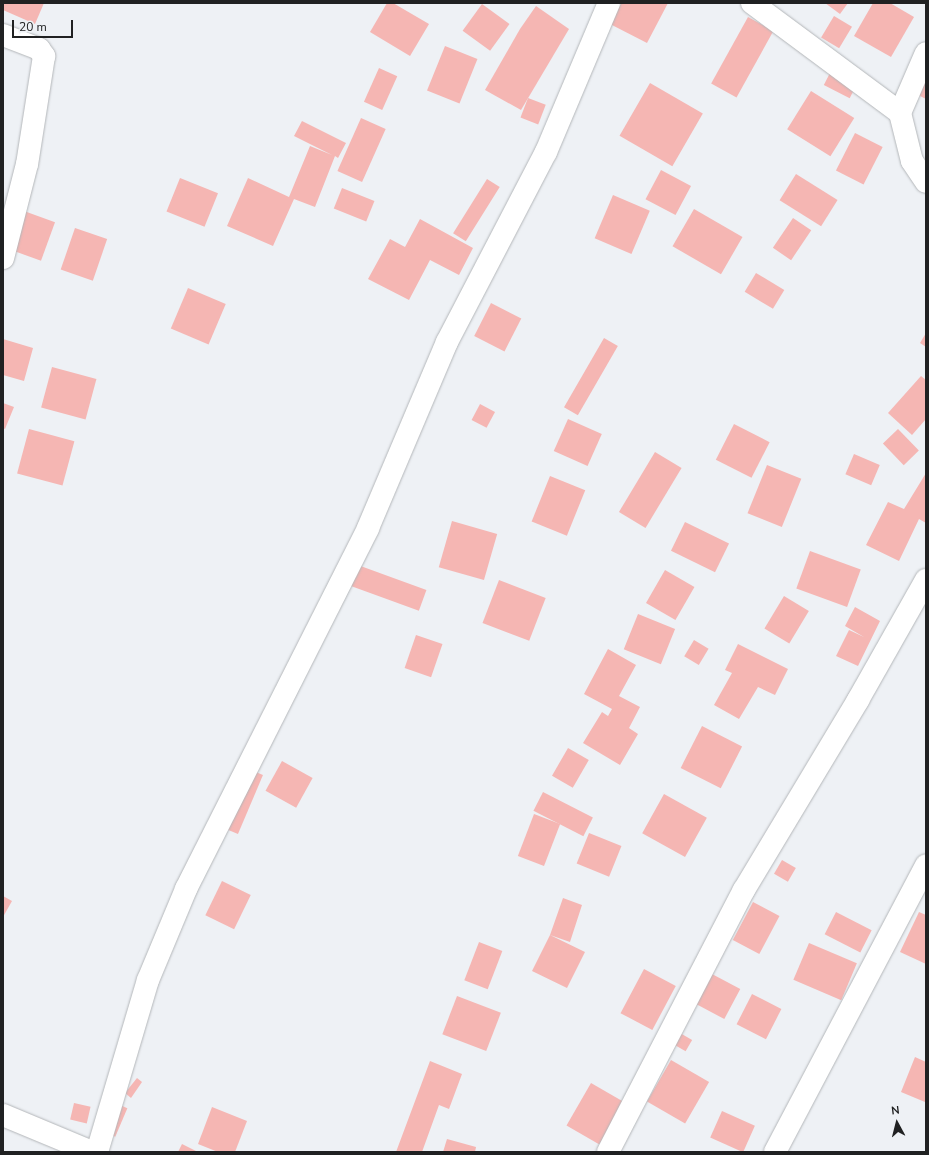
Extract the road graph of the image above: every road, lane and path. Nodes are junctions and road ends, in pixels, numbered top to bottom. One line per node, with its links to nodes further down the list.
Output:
1 (609, 3): 12 (street)
2 (752, 3): 5 (street)
3 (3, 35): 7 (street)
4 (926, 53): 5 (street)
5 (900, 113): 6 (street)
6 (926, 182)
7 (3, 258)
8 (926, 580): 13 (street)
9 (926, 865): 14 (street)
10 (3, 1115): 11 (street)
11 (92, 1152)
12 (97, 1152)
13 (608, 1152)
14 (775, 1152)

